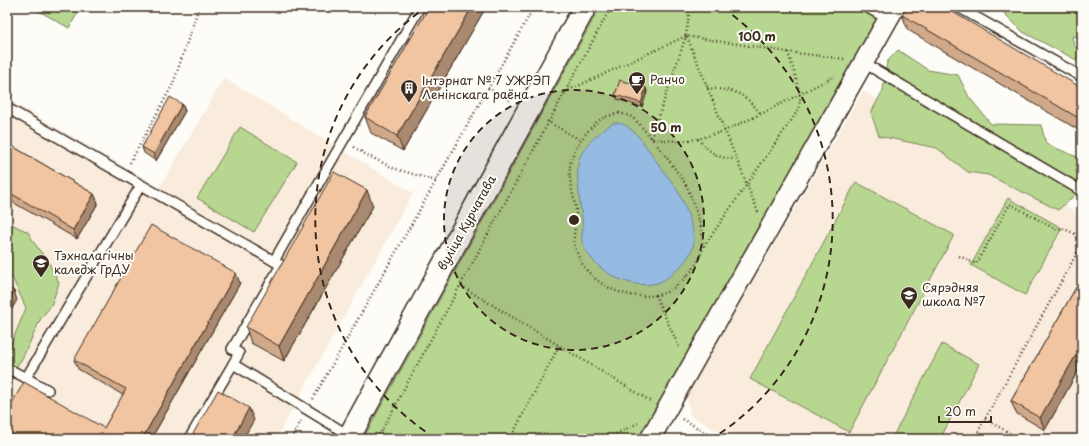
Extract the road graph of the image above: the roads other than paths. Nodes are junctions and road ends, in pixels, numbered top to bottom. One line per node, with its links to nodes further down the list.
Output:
1 (420, 7): 11 (lane)
2 (585, 7): 16 (main road, вуліца Курчатава)
3 (866, 7): 5 (lane)
4 (958, 7): 7 (lane)
5 (892, 13): 6 (street)
6 (858, 61): 10 (lane); 18 (street)
7 (1082, 77)
8 (7, 108): 9 (lane)
9 (140, 185): 11 (lane); 14 (lane)
10 (1082, 191)
11 (274, 261): 12 (lane)
12 (233, 364): 16 (lane); 17 (lane)
13 (7, 368): 14 (lane)
14 (26, 378): 15 (lane)
15 (48, 390)
16 (349, 437)
17 (189, 439)
18 (650, 439)

